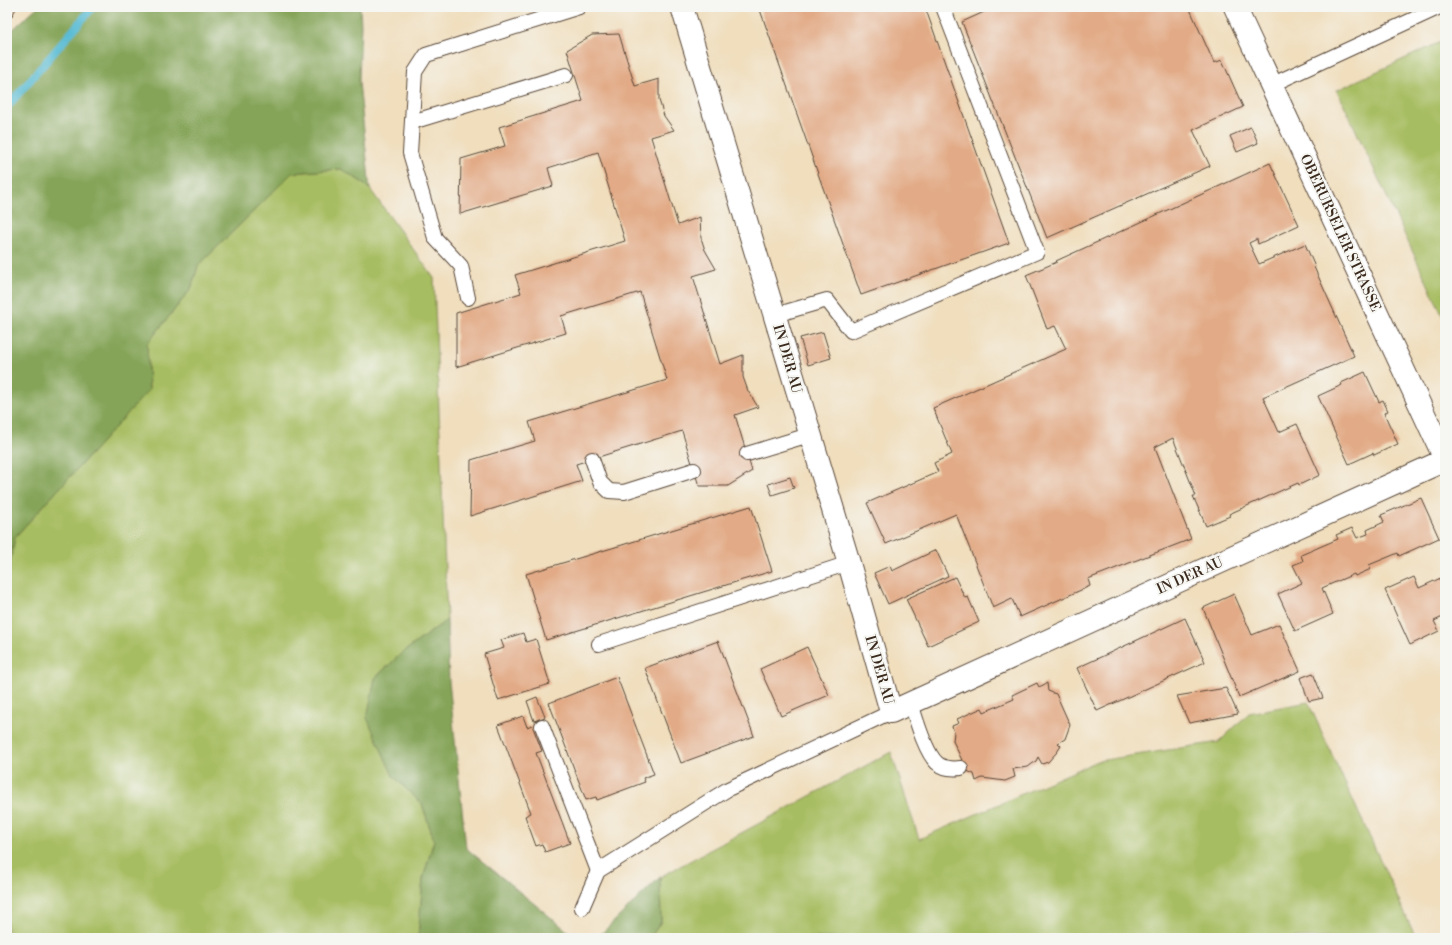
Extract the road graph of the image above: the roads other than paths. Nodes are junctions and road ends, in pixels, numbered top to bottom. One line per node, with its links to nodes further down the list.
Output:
1 (579, 7): 8 (lane)
2 (682, 7): 10 (street, IN DER AU)
3 (943, 7): 10 (lane)
4 (1235, 7): 7 (street, OBERURSELER STRASSE)
5 (1440, 7): 7 (lane)
6 (566, 76): 8 (lane)
7 (1271, 85): 14 (street, OBERURSELER STRASSE)
8 (412, 122): 9 (lane)
9 (468, 298)
10 (775, 315): 11 (street, IN DER AU)
11 (809, 435): 12 (lane); 16 (street, IN DER AU)
12 (747, 454)
13 (592, 458): 15 (lane)
14 (1445, 460): 18 (street, IN DER AU)
15 (694, 470)
16 (849, 563): 17 (lane); 19 (street, IN DER AU)
17 (599, 644)
18 (910, 703): 19 (street, IN DER AU); 21 (lane)
19 (891, 712): 22 (lane, IN DER AU)
20 (542, 726): 22 (lane)
21 (961, 768)
22 (598, 871): 23 (lane)
23 (582, 908)

